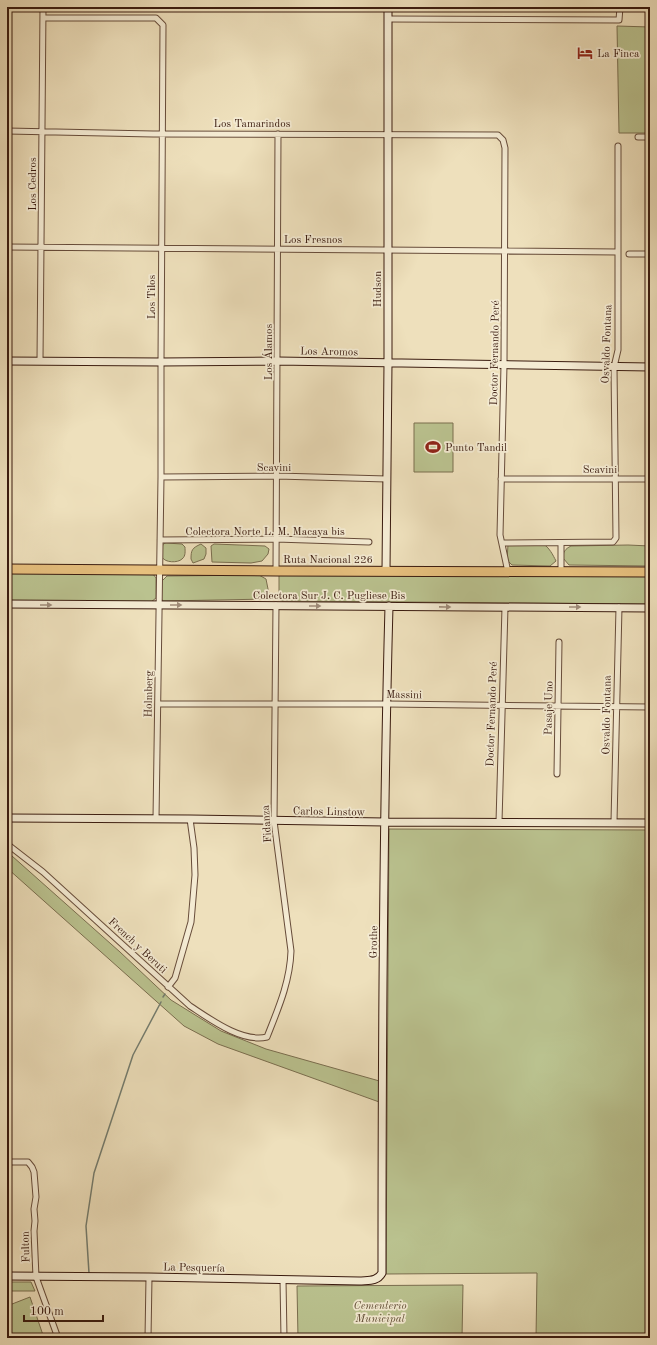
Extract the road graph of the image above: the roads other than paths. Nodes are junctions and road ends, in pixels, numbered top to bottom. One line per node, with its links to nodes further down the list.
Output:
1 (43, 7): 4 (street, Los Cedros)
2 (388, 7): 5 (street, Hudson)
3 (620, 7): 5 (street)
4 (43, 18): 7 (street, Los Cedros); 8 (street, Los Tilos)
5 (388, 19): 10 (street, Hudson)
6 (7, 131): 7 (street, Los Tamarindos)
7 (42, 132): 8 (street, Los Tamarindos); 16 (street, Los Cedros)
8 (162, 133): 9 (street, Los Tamarindos); 17 (street, Los Tilos)
9 (278, 134): 10 (street, Los Tamarindos); 18 (street, Los Álamos)
10 (388, 134): 11 (street, Los Tamarindos); 19 (street, Hudson)
11 (498, 134): 20 (street, Doctor Fernando Peré)
12 (638, 137): 13 (street)
13 (650, 137)
14 (618, 146): 21 (street, Osvaldo Fontana)
15 (7, 247): 16 (street, Los Fresnos)
16 (42, 247): 17 (street, Los Fresnos); 25 (street, Los Cedros)
17 (161, 248): 18 (street, Los Fresnos); 27 (street, Los Tilos)
18 (278, 249): 19 (street, Los Fresnos); 26 (street, Los Álamos)
19 (388, 250): 20 (street, Los Fresnos); 28 (street, Hudson)
20 (504, 251): 21 (street, Los Fresnos); 29 (street, Doctor Fernando Peré)
21 (618, 252): 30 (street, Osvaldo Fontana)
22 (630, 254): 23 (street)
23 (650, 254)
24 (7, 361): 25 (street, Los Aromos)
25 (40, 361): 27 (street, Los Aromos)
26 (278, 361): 27 (street, Los Aromos); 28 (street, Los Aromos); 33 (street, Los Álamos)
27 (161, 362): 32 (street, Los Tilos)
28 (388, 363): 29 (street, Los Aromos); 34 (street, Hudson)
29 (504, 365): 30 (street, Los Aromos); 35 (street, Doctor Fernando Peré)
30 (614, 367): 31 (street, Los Aromos); 36 (street, Osvaldo Fontana)
31 (650, 367)
32 (161, 476): 33 (street, Scavini); 39 (street, Los Tilos)
33 (277, 476): 34 (street, Scavini); 38 (street, Los Álamos)
34 (387, 479): 46 (street, Hudson)
35 (501, 479): 36 (street, Scavini); 41 (street, Doctor Fernando Peré)
36 (615, 479): 37 (street, Scavini); 42 (street, Osvaldo Fontana)
37 (650, 479)
38 (276, 539): 39 (street, Colectora Norte L. M. Macaya bis); 40 (street, Colectora Norte L. M. Macaya bis); 45 (street, Los Álamos)
39 (160, 540): 44 (street, Los Tilos)
40 (369, 542)
41 (502, 543): 42 (street); 47 (street, Doctor Fernando Peré)
42 (561, 543): 48 (street)
43 (7, 569): 44 (highway, Ruta Nacional 226)
44 (159, 570): 45 (highway, Ruta Nacional 226); 52 (street, Holmberg)
45 (276, 571): 46 (highway, Ruta Nacional 226)
46 (386, 571): 47 (highway, Ruta Nacional 226)
47 (508, 572): 48 (highway, Ruta Nacional 226)
48 (561, 572): 49 (highway, Ruta Nacional 226)
49 (650, 572)
50 (7, 604): 52 (street, Colectora Sur J. C. Pugliese Bis, one-way to 52)
51 (276, 605): 52 (street, Colectora Sur J. C. Pugliese Bis, one-way to 51); 53 (street, Colectora Sur J. C. Pugliese Bis, one-way to 53); 60 (street, Fidanza)
52 (159, 606): 58 (street, Holmberg)
53 (389, 606): 54 (street, Colectora Sur J. C. Pugliese Bis, one-way to 54); 59 (street, Grothe)
54 (505, 607): 55 (street, Colectora Sur J. C. Pugliese Bis, one-way to 55); 61 (street, Doctor Fernando Peré)
55 (619, 607): 56 (street, Colectora Sur J. C. Pugliese Bis); 63 (street, Osvaldo Fontana)
56 (650, 608)
57 (559, 642): 62 (street, Pasaje Uno)
58 (158, 704): 60 (street, Massini); 67 (street, Holmberg)
59 (386, 704): 60 (street, Massini); 61 (street, Massini); 70 (street, Grothe)
60 (275, 705): 69 (street, Fidanza)
61 (502, 705): 62 (street, Massini); 71 (street, Doctor Fernando Peré)
62 (558, 706): 63 (street, Massini); 65 (street, Pasaje Uno)
63 (616, 706): 64 (street, Massini); 72 (street, Osvaldo Fontana)
64 (650, 707)
65 (557, 774)
66 (7, 818): 67 (street, Carlos Linstow)
67 (156, 819): 68 (street, Carlos Linstow)
68 (190, 819): 69 (street, Carlos Linstow); 75 (street)
69 (274, 821): 70 (street, Carlos Linstow); 76 (street, Fidanza)
70 (386, 822): 71 (street, Carlos Linstow); 81 (street, Grothe)
71 (499, 822): 72 (street, Carlos Linstow)
72 (614, 822): 73 (street, Carlos Linstow)
73 (650, 823)
74 (7, 844): 75 (street, French y Beruti)
75 (168, 987): 76 (street, French y Beruti)
76 (267, 1037)
77 (7, 1162): 79 (street, Fulton)
78 (7, 1276): 79 (street, La Pesquería)
79 (36, 1277): 80 (street, La Pesquería); 83 (street, Fulton)
80 (149, 1277): 82 (street, La Pesquería); 84 (street)
81 (379, 1278): 82 (street, La Pesquería)
82 (283, 1280): 85 (street)
83 (58, 1338)
84 (148, 1338)
85 (284, 1338)

